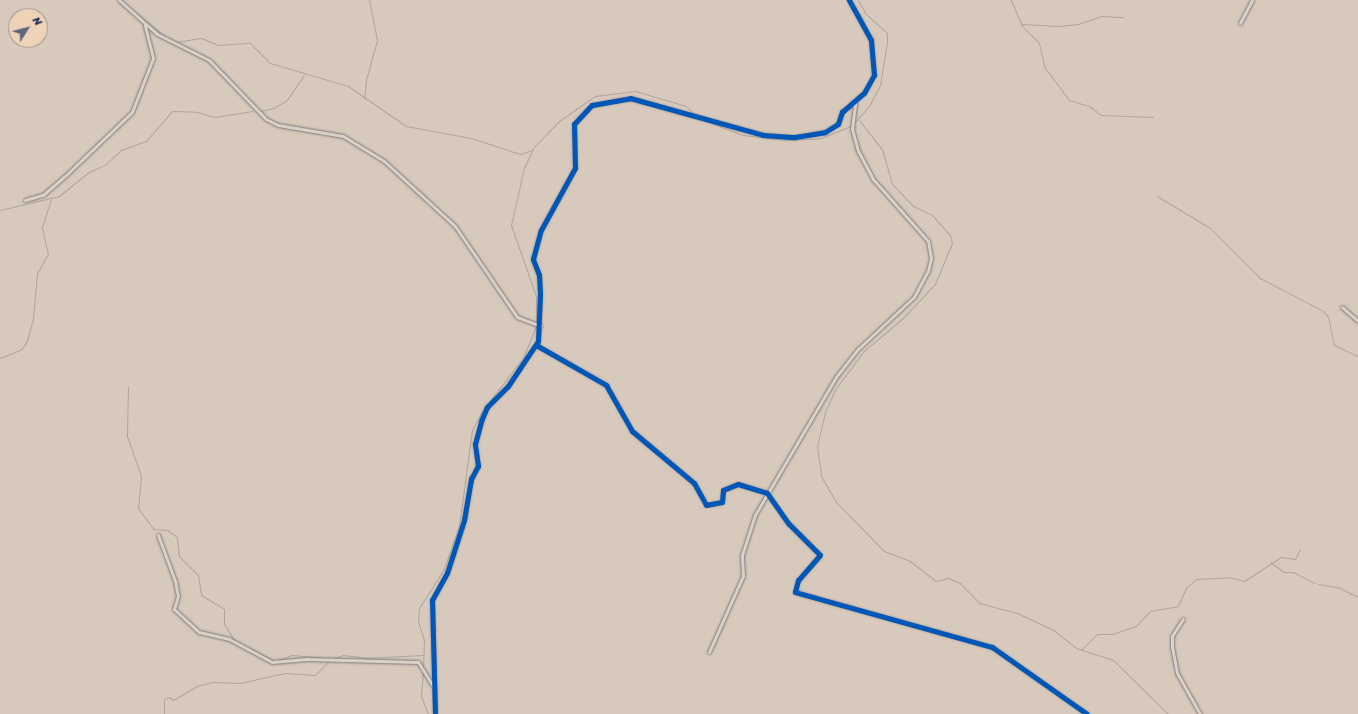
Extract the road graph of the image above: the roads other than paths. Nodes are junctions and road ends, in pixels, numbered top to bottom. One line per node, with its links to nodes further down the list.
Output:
1 (119, 0): 5 (street)
2 (849, 0): 6 (street)
3 (1252, 0): 4 (street)
4 (1240, 23)
5 (145, 25): 7 (street); 10 (street)
6 (855, 103): 10 (street); 12 (street)
7 (25, 200)
8 (1342, 307): 9 (street)
9 (1358, 321)
10 (540, 326): 11 (street)
11 (536, 345): 12 (street); 16 (street)
12 (767, 493): 15 (street); 18 (street)
13 (158, 535): 16 (street)
14 (1183, 619): 19 (street)
15 (709, 652)
16 (433, 686): 17 (street)
17 (435, 714)
18 (1087, 714)
19 (1200, 714)

